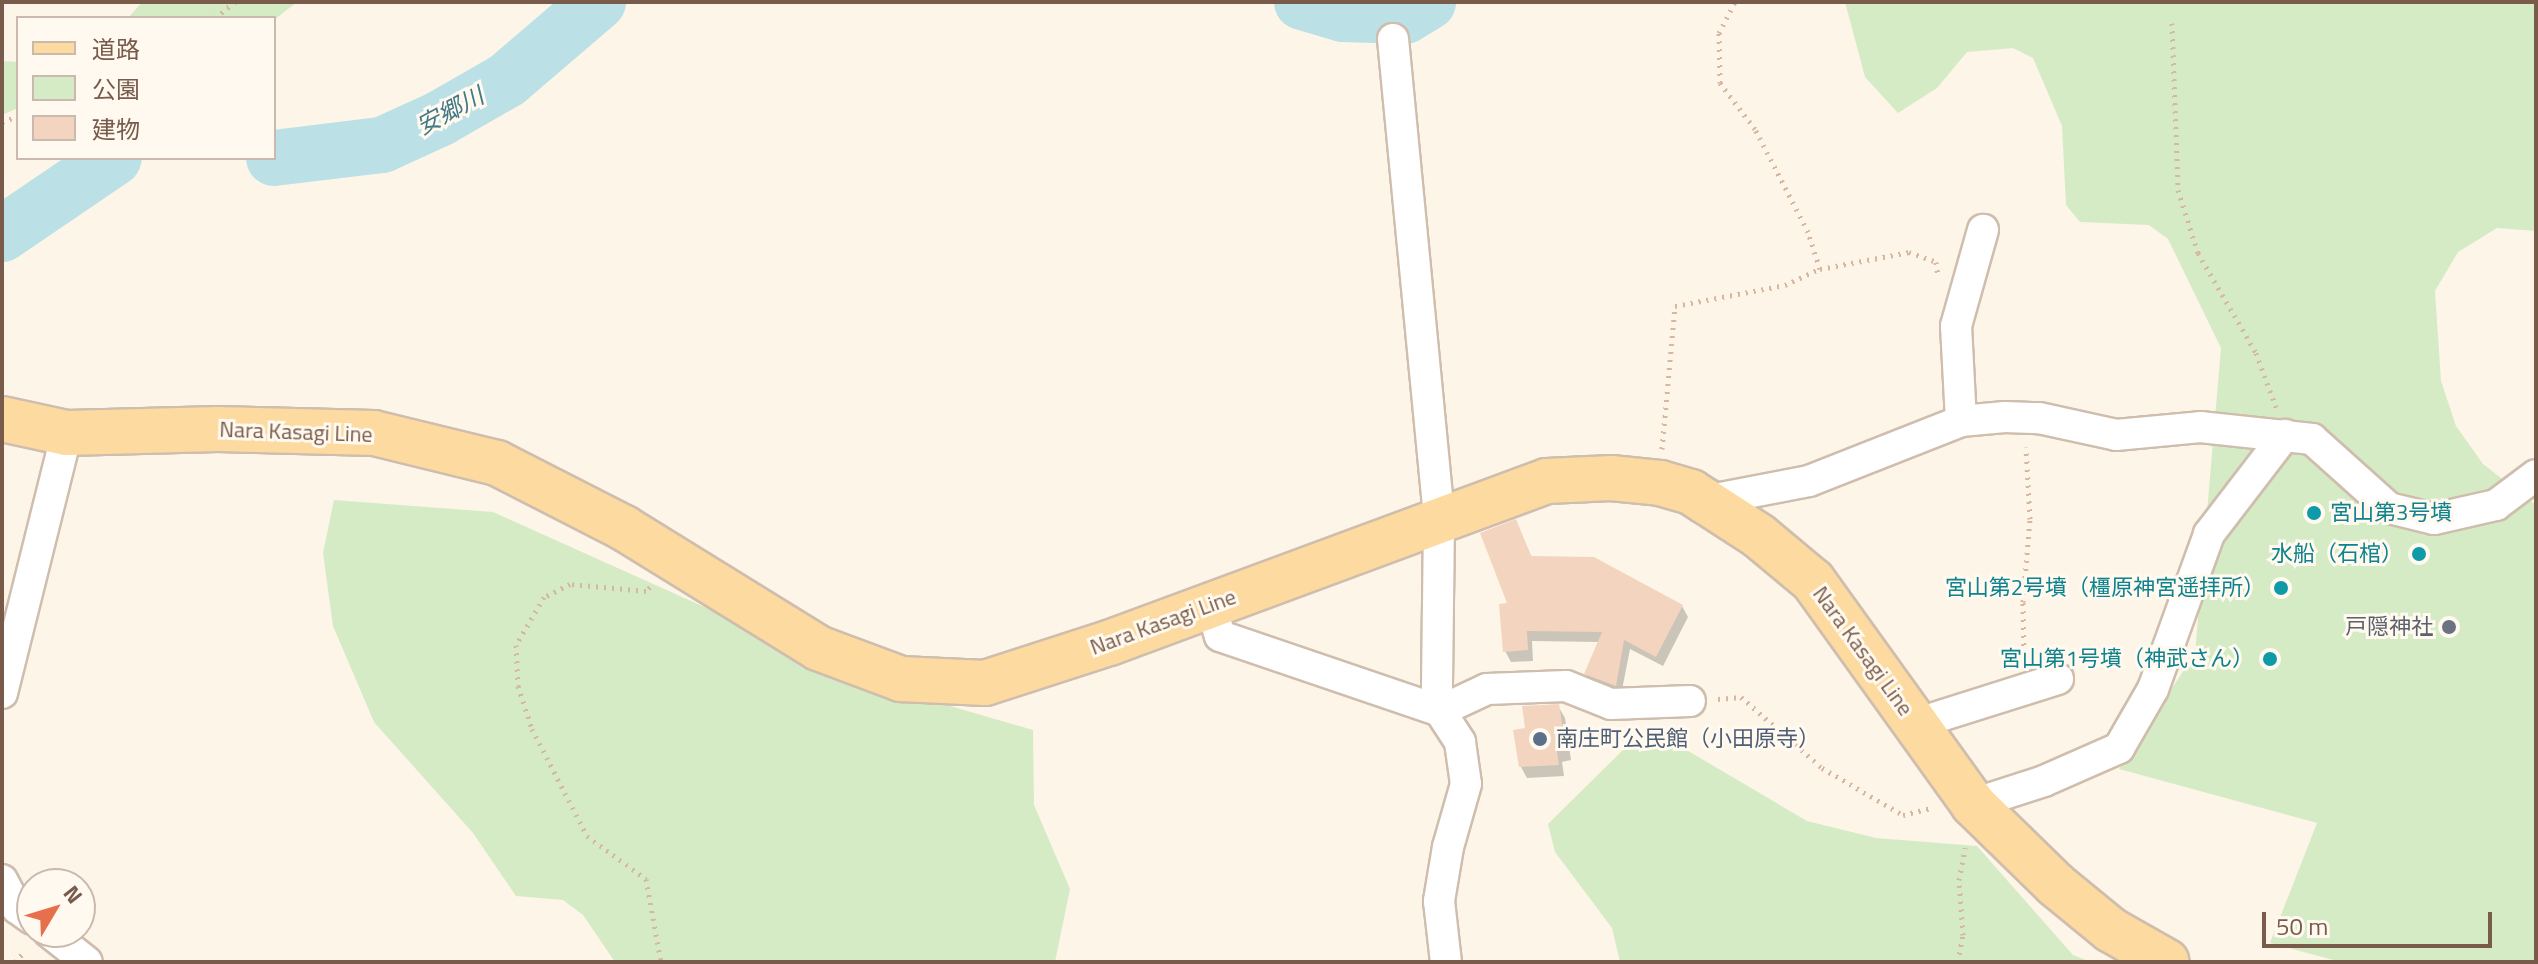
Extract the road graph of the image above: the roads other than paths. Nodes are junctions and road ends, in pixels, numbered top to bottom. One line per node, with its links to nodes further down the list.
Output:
1 (1393, 39): 9 (street)
2 (1983, 230): 4 (street)
3 (2, 419): 5 (main road, Nara Kasagi Line)
4 (1961, 421): 6 (street); 8 (street)
5 (67, 433): 10 (main road, Nara Kasagi Line); 12 (street)
6 (2285, 435): 7 (street); 16 (street)
7 (2536, 475)
8 (1705, 501): 9 (main road, Nara Kasagi Line); 15 (main road, Nara Kasagi Line)
9 (1439, 521): 10 (main road, Nara Kasagi Line); 14 (street)
10 (1211, 605): 14 (street)
11 (2058, 679): 15 (street)
12 (2, 693)
13 (1690, 701): 14 (street)
14 (1440, 711): 21 (street)
15 (1915, 724): 16 (main road, Nara Kasagi Line)
16 (1973, 804): 22 (main road, Nara Kasagi Line)
17 (2, 880): 18 (street)
18 (16, 906)
19 (69, 948): 20 (street)
20 (87, 962)
21 (1446, 962)
22 (2167, 962)

